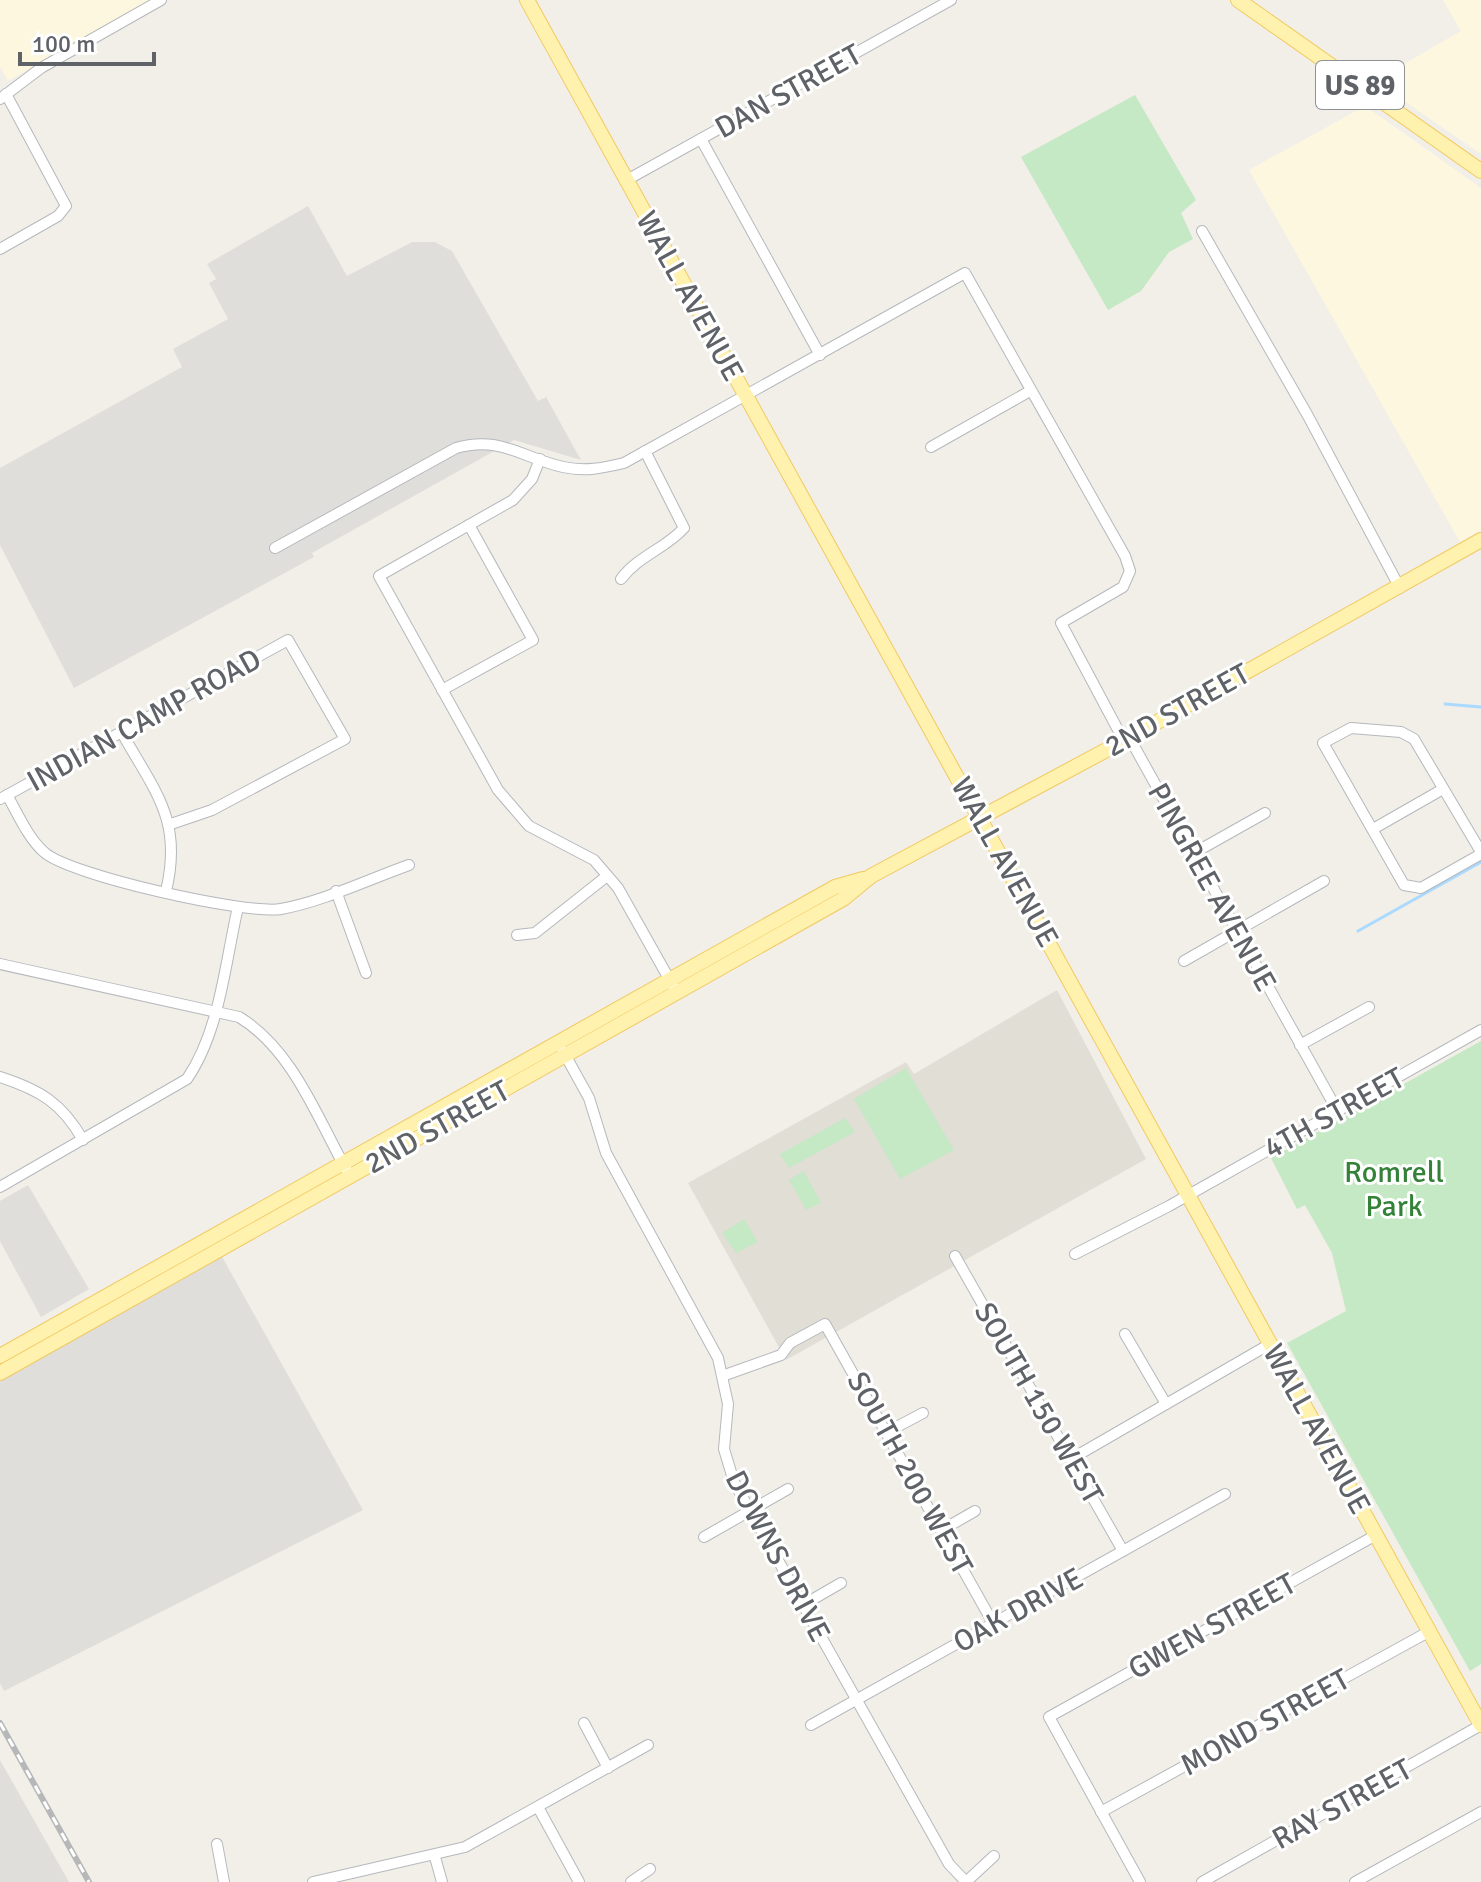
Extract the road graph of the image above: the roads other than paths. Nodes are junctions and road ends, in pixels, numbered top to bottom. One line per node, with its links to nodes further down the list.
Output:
1 (161, 0): 5 (street)
2 (527, 0): 8 (main road, WALL AVENUE)
3 (951, 0): 6 (street, DAN STREET)
4 (1238, 0): 7 (main road, US 89)
5 (3, 96): 10 (street)
6 (701, 139): 8 (street, DAN STREET); 11 (street)
7 (1481, 171)
8 (625, 181): 13 (main road, WALL AVENUE)
9 (1202, 231): 21 (street)
10 (0, 249)
11 (820, 355): 12 (street, PINGREE AVENUE); 13 (street)
12 (1030, 391): 14 (street); 24 (street, PINGREE AVENUE)
13 (746, 395): 15 (street); 28 (main road, WALL AVENUE)
14 (931, 447)
15 (645, 451): 16 (street); 20 (street)
16 (540, 459): 17 (street); 19 (street)
17 (469, 525): 22 (street); 22 (street)
18 (1481, 540): 21 (main road, 2ND STREET)
19 (275, 548)
20 (621, 579)
21 (1400, 588): 24 (main road, 2ND STREET)
22 (442, 690): 34 (street)
23 (122, 733): 26 (street, INDIAN CAMP ROAD); 29 (street); 29 (street, INDIAN CAMP ROAD)
24 (1127, 739): 28 (main road, 2ND STREET); 31 (street, PINGREE AVENUE)
25 (1443, 789): 30 (street); 30 (street); 32 (street)
26 (4, 797): 36 (street)
27 (1265, 813): 31 (street)
28 (980, 817): 44 (main road, 2ND STREET); 55 (main road, WALL AVENUE)
29 (171, 824): 36 (street)
30 (1373, 829): 32 (street)
31 (1194, 853): 39 (street, PINGREE AVENUE)
32 (1481, 853)
33 (409, 865): 37 (street)
34 (607, 876): 40 (street); 44 (street)
35 (1324, 881): 39 (street)
36 (166, 891): 38 (street)
37 (336, 891): 38 (street); 43 (street)
38 (238, 907): 46 (street)
39 (1237, 930): 41 (street); 48 (street, PINGREE AVENUE)
40 (517, 935)
41 (1184, 961)
42 (0, 964): 46 (street)
43 (366, 973)
44 (673, 986): 49 (main road, 2ND STREET)
45 (1369, 1007): 48 (street)
46 (214, 1011): 52 (street); 53 (street)
47 (1481, 1030): 51 (street, 4TH STREET)
48 (1300, 1045): 51 (street, PINGREE AVENUE)
49 (562, 1049): 53 (main road, 2ND STREET); 61 (street, DOWNS DRIVE)
50 (0, 1077): 52 (street)
51 (1337, 1110): 55 (street, 4TH STREET)
52 (83, 1140): 54 (street)
53 (346, 1170): 60 (main road, 2ND STREET)
54 (0, 1187)
55 (1188, 1196): 56 (street, 4TH STREET); 59 (main road, WALL AVENUE)
56 (1075, 1254)
57 (955, 1256): 65 (street, SOUTH 150 WEST)
58 (1125, 1334): 62 (street)
59 (1270, 1344): 62 (street); 71 (main road, WALL AVENUE)
60 (2, 1361)
61 (725, 1375): 64 (street, SOUTH 200 WEST); 68 (street, DOWNS DRIVE)
62 (1166, 1404): 65 (street)
63 (923, 1413): 64 (street)
64 (887, 1432): 70 (street, SOUTH 200 WEST)
65 (1071, 1459): 73 (street, SOUTH 150 WEST)
66 (788, 1489): 68 (street)
67 (1225, 1494): 73 (street, OAK DRIVE)
68 (750, 1511): 72 (street); 75 (street, DOWNS DRIVE)
69 (975, 1511): 70 (street)
70 (942, 1530): 76 (street, SOUTH 200 WEST)
71 (1376, 1535): 77 (main road, WALL AVENUE); 85 (street, GWEN STREET)
72 (704, 1537)
73 (1123, 1551): 76 (street, OAK DRIVE)
74 (841, 1583): 75 (street)
75 (803, 1605): 78 (street, DOWNS DRIVE)
76 (993, 1623): 78 (street, OAK DRIVE)
77 (1430, 1631): 81 (main road, WALL AVENUE); 85 (street, MOND STREET)
78 (856, 1700): 80 (street, OAK DRIVE); 96 (street, DOWNS DRIVE)
79 (584, 1723): 83 (street)
80 (811, 1725)
81 (1481, 1725): 98 (street, RAY STREET)
82 (648, 1745): 83 (street)
83 (608, 1768): 84 (street)
84 (539, 1809): 89 (street); 94 (street)
85 (1101, 1812): 97 (street)
86 (1481, 1812): 99 (street)
87 (217, 1844): 91 (street)
88 (994, 1856): 96 (street)
89 (435, 1857): 92 (street); 93 (street)
90 (650, 1869): 95 (street)
91 (224, 1882)
92 (313, 1882)
93 (442, 1882)
94 (579, 1882)
95 (631, 1882)
96 (966, 1882)
97 (1140, 1882)
98 (1202, 1882)
99 (1355, 1882)

